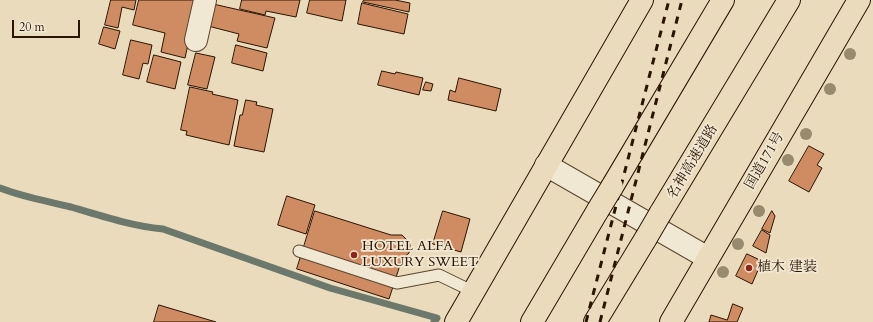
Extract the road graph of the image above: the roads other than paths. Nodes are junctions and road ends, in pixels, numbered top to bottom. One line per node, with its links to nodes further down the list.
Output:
1 (205, 0): 6 (street)
2 (642, 0): 7 (highway)
3 (723, 0): 12 (highway, bridge)
4 (789, 0): 13 (highway, 名神高速道路, bridge)
5 (859, 0): 9 (highway, 国道171号)
6 (196, 40)
7 (546, 165): 9 (street); 10 (highway)
8 (299, 251): 10 (lane)
9 (708, 258): 14 (highway, 国道171号)
10 (474, 292): 11 (highway)
11 (456, 322)
12 (532, 322)
13 (595, 322)
14 (671, 322)

